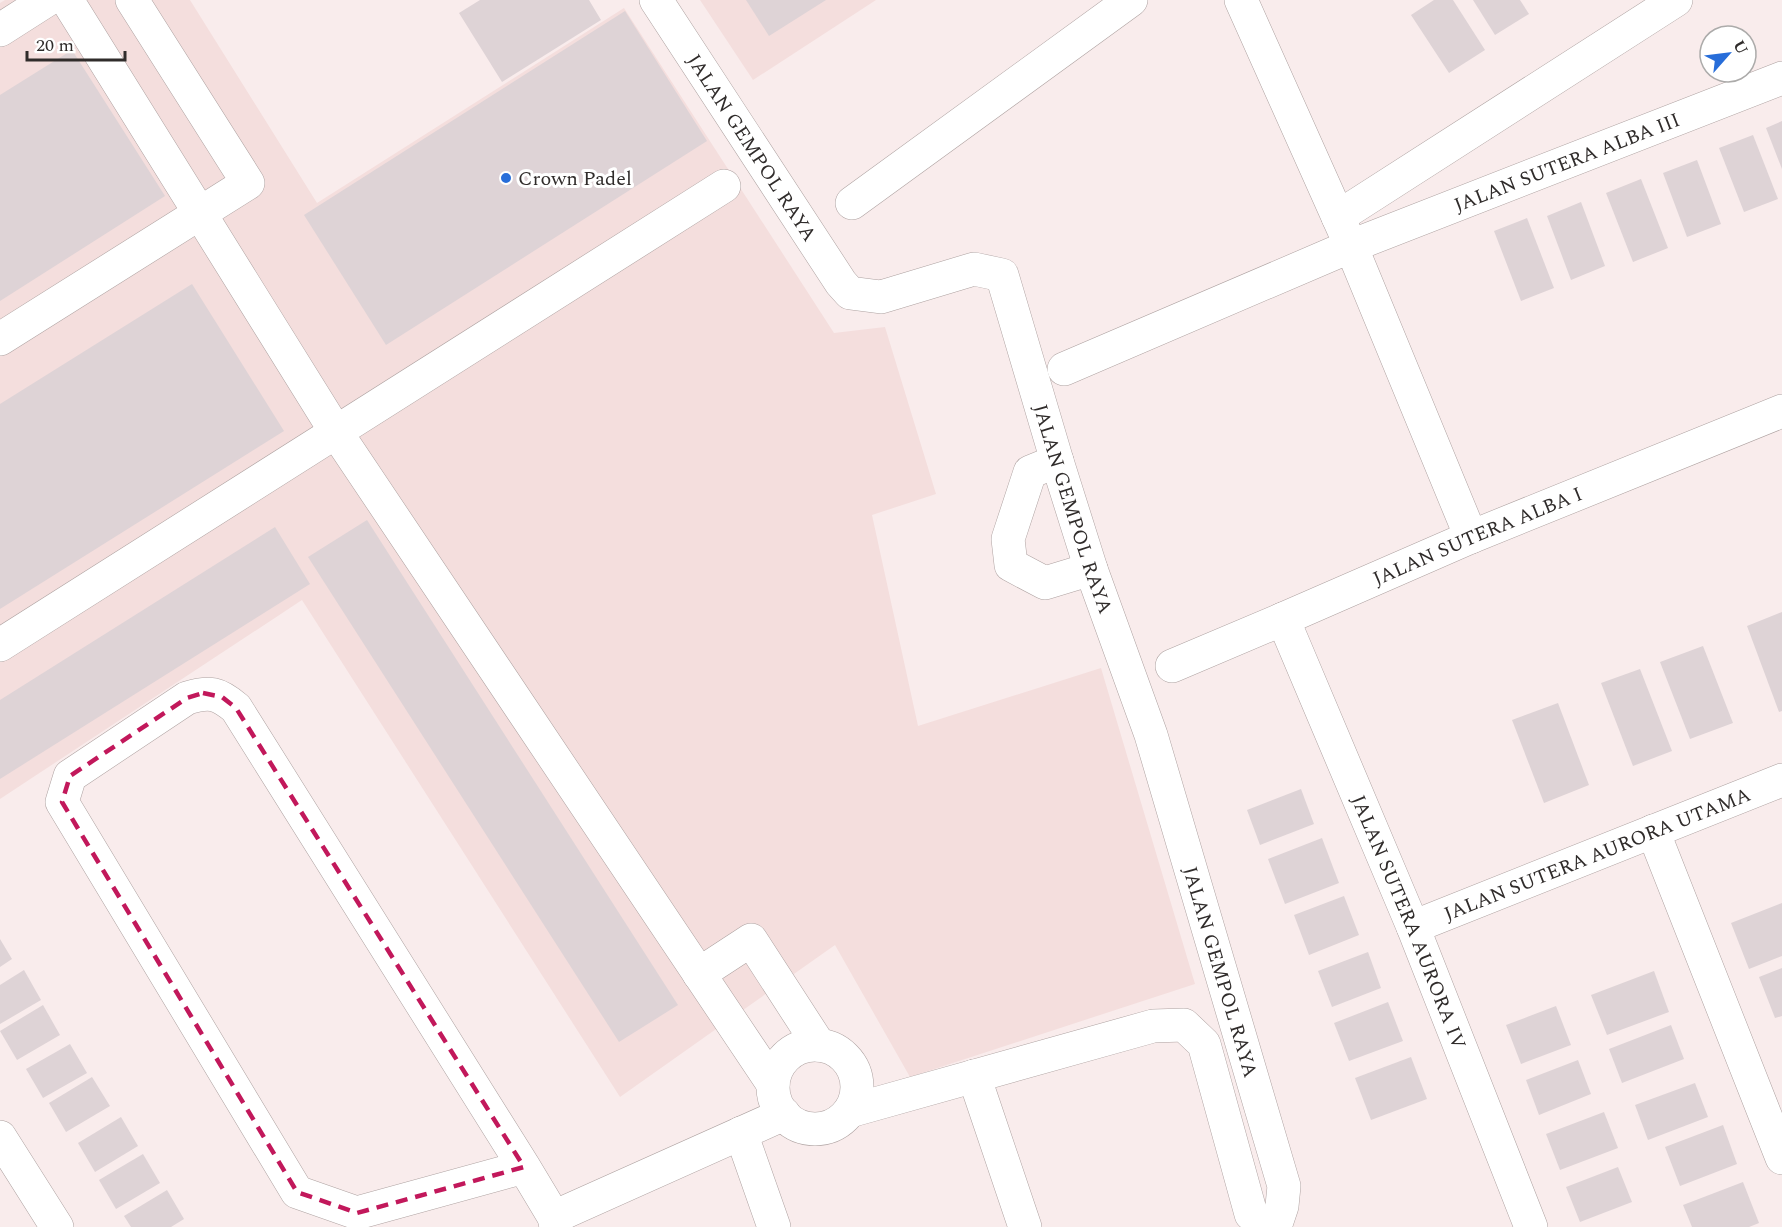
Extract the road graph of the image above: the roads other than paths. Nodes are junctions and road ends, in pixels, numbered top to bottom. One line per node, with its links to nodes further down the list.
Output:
1 (47, 0): 8 (street)
2 (67, 0): 12 (street)
3 (132, 0): 12 (street)
4 (656, 0): 18 (street, JALAN GEMPOL RAYA)
5 (1131, 0): 11 (street)
6 (1241, 0): 13 (street)
7 (1676, 0): 13 (street)
8 (0, 30)
9 (1782, 78): 13 (street, JALAN SUTERA ALBA III)
10 (724, 186): 17 (street)
11 (852, 202)
12 (200, 213): 14 (street); 17 (street)
13 (1345, 232): 15 (street); 19 (street)
14 (0, 339)
15 (1064, 369)
16 (1782, 411): 19 (street, JALAN SUTERA ALBA I)
17 (336, 432): 22 (street); 27 (street)
18 (1057, 461): 20 (street, JALAN GEMPOL RAYA); 20 (street)
19 (1471, 537): 21 (street, JALAN SUTERA ALBA I)
20 (1091, 569): 37 (street, JALAN GEMPOL RAYA)
21 (1283, 620): 23 (street, JALAN SUTERA ALBA I); 26 (street, JALAN SUTERA AURORA IV)
22 (0, 645)
23 (1172, 666)
24 (1782, 780): 25 (street, JALAN SUTERA AURORA UTAMA)
25 (1653, 831): 26 (street, JALAN SUTERA AURORA UTAMA); 35 (street)
26 (1413, 927): 42 (street, JALAN SUTERA AURORA IV)
27 (699, 974): 28 (street); 30 (street)
28 (819, 1045): 30 (street); 31 (street)
29 (974, 1076): 31 (street); 37 (street); 41 (street)
30 (773, 1084): 32 (street)
31 (850, 1111): 32 (street)
32 (784, 1114): 33 (street)
33 (741, 1133): 38 (street); 40 (street)
34 (0, 1137): 39 (street)
35 (1782, 1158)
36 (524, 1167): 36 (street); 38 (street)
37 (1263, 1220)
38 (555, 1222)
39 (57, 1227)
40 (774, 1227)
41 (1025, 1227)
42 (1531, 1227)

